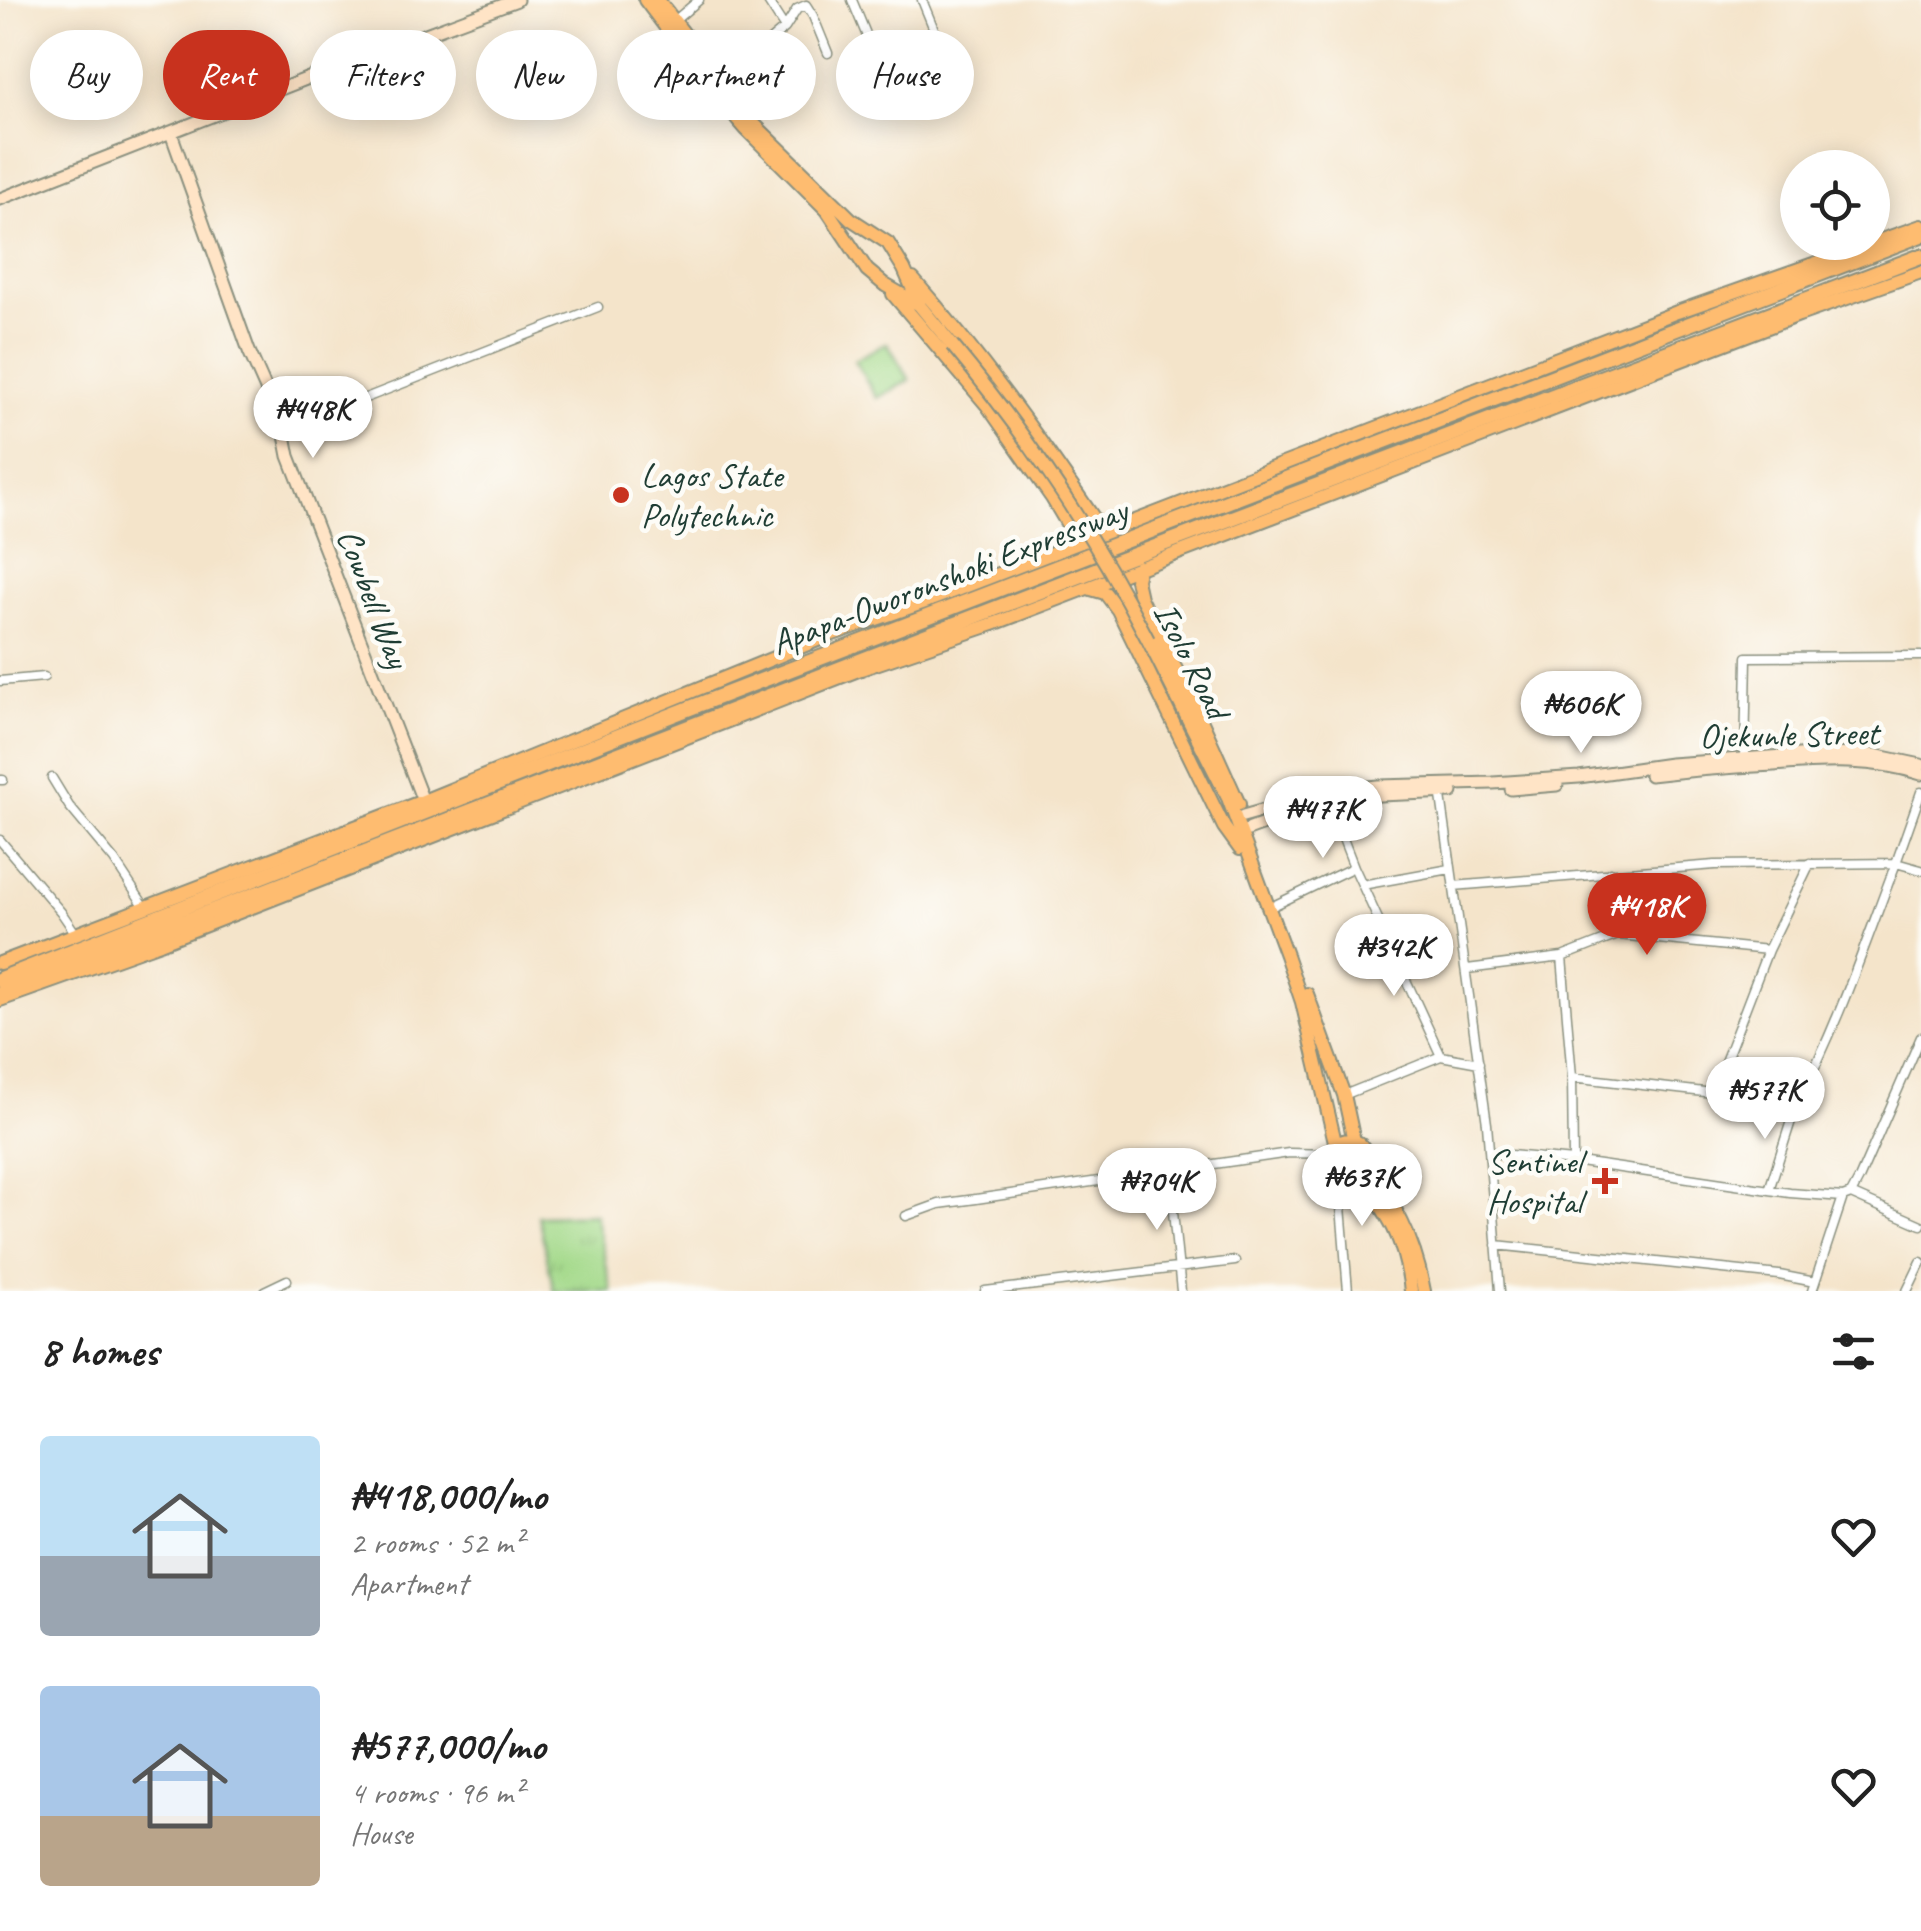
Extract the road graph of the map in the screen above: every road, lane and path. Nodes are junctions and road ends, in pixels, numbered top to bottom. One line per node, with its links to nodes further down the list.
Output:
1 (518, 0): 14 (street)
2 (645, 0): 15 (main road)
3 (658, 0): 8 (main road)
4 (699, 0): 8 (street)
5 (767, 0): 9 (street)
6 (852, 0): 11 (street)
7 (922, 0): 12 (street)
8 (674, 22): 15 (main road)
9 (785, 28): 10 (street); 13 (street)
10 (783, 30)
11 (864, 30)
12 (934, 30)
13 (828, 53)
14 (171, 133): 16 (street); 27 (street, Cowbell Way)
15 (818, 193): 18 (main road); 20 (main road)
16 (0, 199)
17 (1921, 226): 28 (main road, Apapa-Oworonshoki Expressway)
18 (868, 229): 20 (main road); 22 (main road)
19 (1921, 235): 63 (highway, Apapa-Oworonshoki Expressway)
20 (852, 250): 24 (main road)
21 (1921, 256): 64 (highway, Apapa-Oworonshoki Expressway)
22 (902, 264): 24 (main road); 25 (main road); 28 (main road)
23 (1921, 272): 30 (main road, Apapa-Oworonshoki Expressway)
24 (881, 282): 25 (main road); 29 (main road)
25 (920, 306): 41 (main road, Isolo Road, bridge)
26 (598, 307): 27 (street)
27 (284, 430): 43 (street, Cowbell Way)
28 (1118, 526): 29 (main road, Apapa-Oworonshoki Expressway)
29 (1056, 550): 43 (main road, Apapa-Oworonshoki Expressway)
30 (1139, 567): 31 (main road, Apapa-Oworonshoki Expressway); 44 (main road)
31 (1088, 588): 47 (main road); 65 (main road, Apapa-Oworonshoki Expressway)
32 (1921, 656): 35 (street)
33 (44, 677): 34 (street)
34 (0, 681)
35 (1745, 762): 36 (street, Ojekunle Street); 37 (street, Ojekunle Street); 39 (street, Ojekunle Street)
36 (1921, 764)
37 (1921, 774)
38 (52, 778): 56 (street)
39 (1440, 788): 42 (street, Ojekunle Street); 44 (street, Ojekunle Street); 50 (street)
40 (1921, 792): 46 (street)
41 (1228, 798): 44 (main road); 47 (main road, Isolo Road)
42 (1328, 800): 44 (street, Ojekunle Street); 49 (street)
43 (423, 801): 56 (main road, Apapa-Oworonshoki Expressway)
44 (1245, 823): 55 (main road)
45 (0, 840): 57 (street)
46 (1896, 863): 48 (street); 51 (street); 72 (street)
47 (1251, 864): 74 (main road, Isolo Road)
48 (1810, 864): 52 (street); 59 (street)
49 (1354, 867): 53 (street); 55 (street)
50 (1450, 868): 53 (street); 54 (street)
51 (1921, 870)
52 (1610, 872): 54 (street); 58 (street)
53 (1362, 884): 67 (street)
54 (1454, 886): 62 (street)
55 (1275, 904): 71 (main road)
56 (145, 906): 57 (main road, Apapa-Oworonshoki Expressway)
57 (76, 934): 61 (main road, Apapa-Oworonshoki Expressway)
58 (1618, 936): 59 (street); 60 (street)
59 (1768, 950): 70 (street)
60 (1562, 957): 62 (street); 69 (street)
61 (0, 963)
62 (1466, 970): 68 (street)
63 (0, 978)
64 (0, 993)
65 (0, 1000)
66 (1921, 1036): 81 (street)
67 (1441, 1056): 68 (street); 71 (street)
68 (1478, 1063): 75 (street)
69 (1572, 1076): 70 (street); 76 (street)
70 (1713, 1094): 72 (street)
71 (1344, 1095): 73 (main road)
72 (1796, 1104): 80 (street)
73 (1354, 1141): 74 (main road); 77 (main road)
74 (1334, 1150): 78 (main road); 79 (street)
75 (1490, 1153): 76 (street); 84 (street)
76 (1573, 1161): 80 (street)
77 (1361, 1167): 78 (main road); 94 (main road); 95 (main road)
78 (1338, 1170): 93 (street)
79 (1170, 1172): 82 (street); 87 (street)
80 (1769, 1190): 81 (street)
81 (1847, 1196): 83 (street); 89 (street)
82 (906, 1216)
83 (1921, 1225)
84 (1496, 1245): 89 (street); 96 (street)
85 (1234, 1261): 87 (street)
86 (1921, 1262): 97 (street)
87 (1179, 1268): 91 (street); 92 (street)
88 (287, 1280): 90 (street)
89 (1814, 1287)
90 (264, 1291)
91 (985, 1291)
92 (1182, 1291)
93 (1348, 1291)
94 (1411, 1291)
95 (1424, 1291)
96 (1500, 1291)
97 (1907, 1291)

